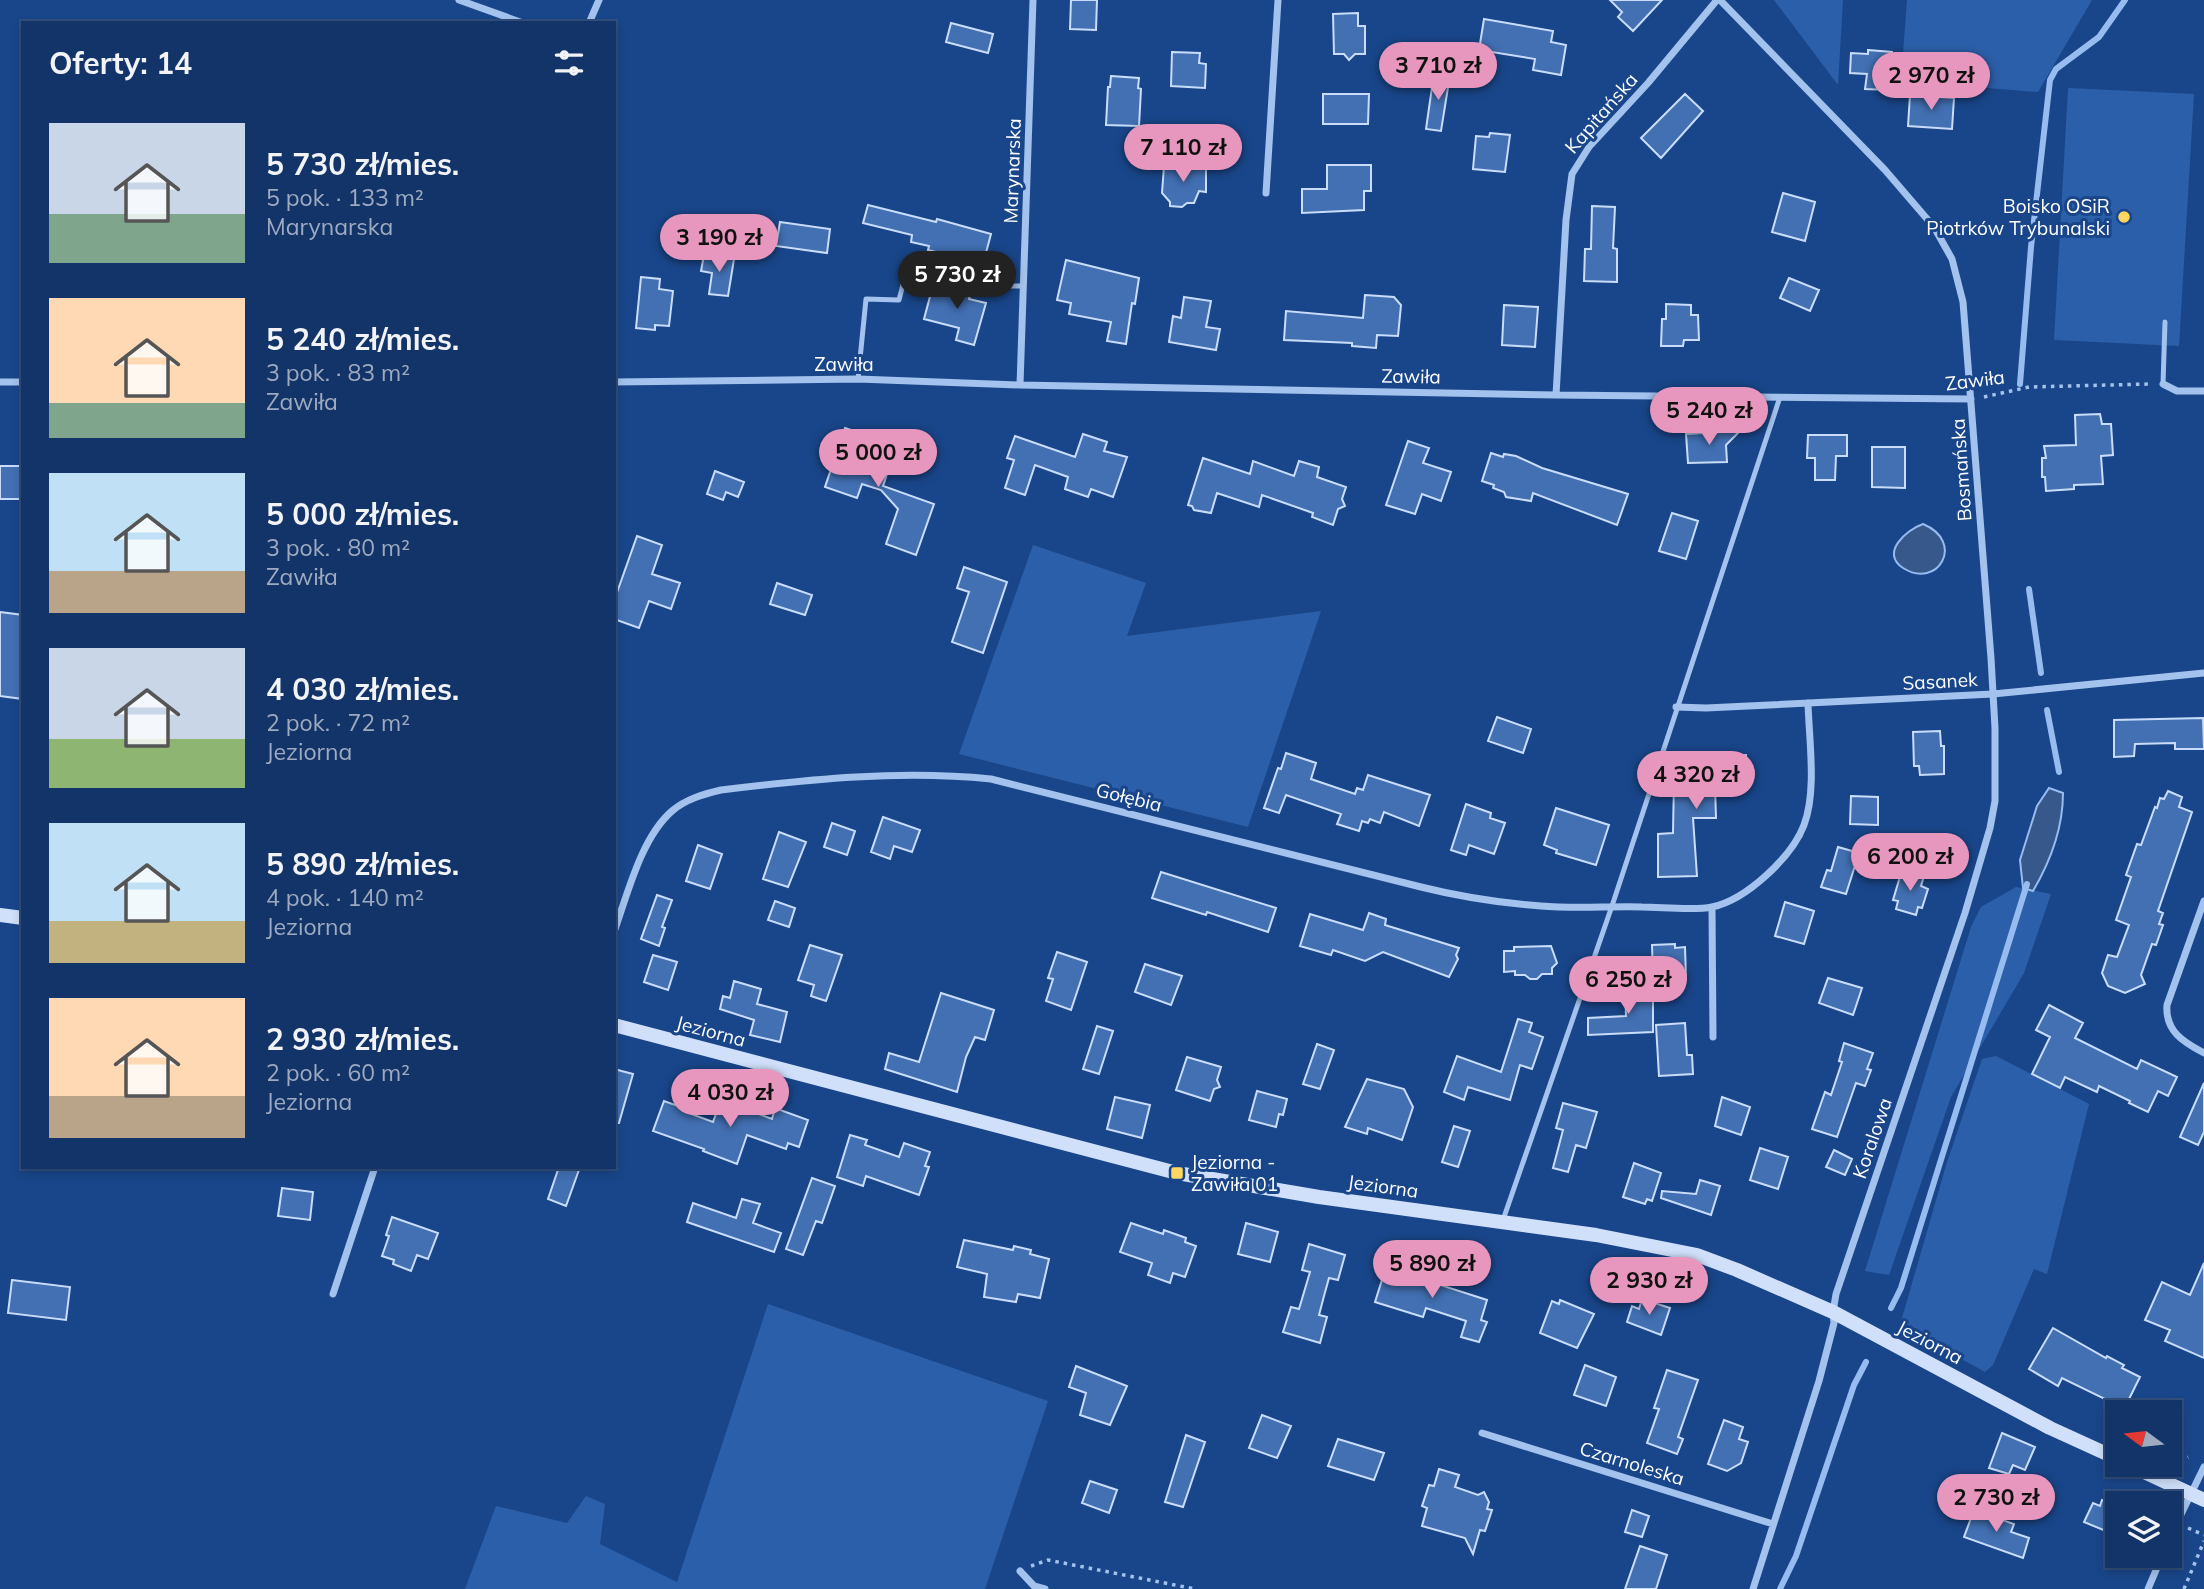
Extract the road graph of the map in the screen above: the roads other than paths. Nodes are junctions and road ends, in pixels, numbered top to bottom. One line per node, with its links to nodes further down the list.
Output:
1 (459, 0): 6 (street)
2 (599, 0): 7 (street)
3 (1033, 0): 9 (street, Marynarska)
4 (1278, 0): 8 (street)
5 (1718, 0): 18 (street, Kapitańska); 20 (street, Bosmańska)
6 (517, 21)
7 (590, 21)
8 (1266, 193)
9 (1023, 286): 11 (lane); 16 (street, Marynarska)
10 (2165, 322): 15 (lane)
11 (859, 379): 14 (street, Zawiła); 16 (street, Zawiła)
12 (0, 382): 13 (street)
13 (21, 382)
14 (616, 382)
15 (2163, 384): 17 (street)
16 (1020, 385): 18 (street, Zawiła)
17 (2204, 391)
18 (1556, 395): 19 (street, Zawiła)
19 (1780, 397): 20 (street, Zawiła); 24 (lane)
20 (1971, 399): 22 (street, Bosmańska)
21 (2204, 673): 22 (street, Sasanek)
22 (1993, 694): 23 (street, Sasanek); 37 (street, Koralowa)
23 (1808, 703): 24 (street, Sasanek); 27 (street, Gołębia)
24 (1676, 707): 26 (lane)
25 (2204, 901): 33 (street)
26 (1612, 906): 27 (street, Gołębia); 30 (street, Gołębia); 35 (lane)
27 (1712, 907): 32 (street)
28 (0, 915): 29 (street)
29 (21, 918)
30 (616, 927)
31 (616, 1026): 35 (street, Jeziorna)
32 (1713, 1037)
33 (2204, 1053)
34 (374, 1169): 36 (street)
35 (1503, 1221): 37 (street, Jeziorna)
36 (333, 1294)
37 (1833, 1312): 39 (street, Jeziorna); 44 (street, Koralowa)
38 (1482, 1433): 44 (street, Czarnoleska)
39 (2105, 1454)
40 (2204, 1466): 42 (street)
41 (2155, 1477): 42 (street)
42 (2198, 1497): 43 (street)
43 (2182, 1520)
44 (1773, 1524): 48 (street, Koralowa)
45 (2157, 1568): 49 (street)
46 (1020, 1571): 47 (street)
47 (1045, 1589)
48 (1753, 1589)
49 (2148, 1589)

